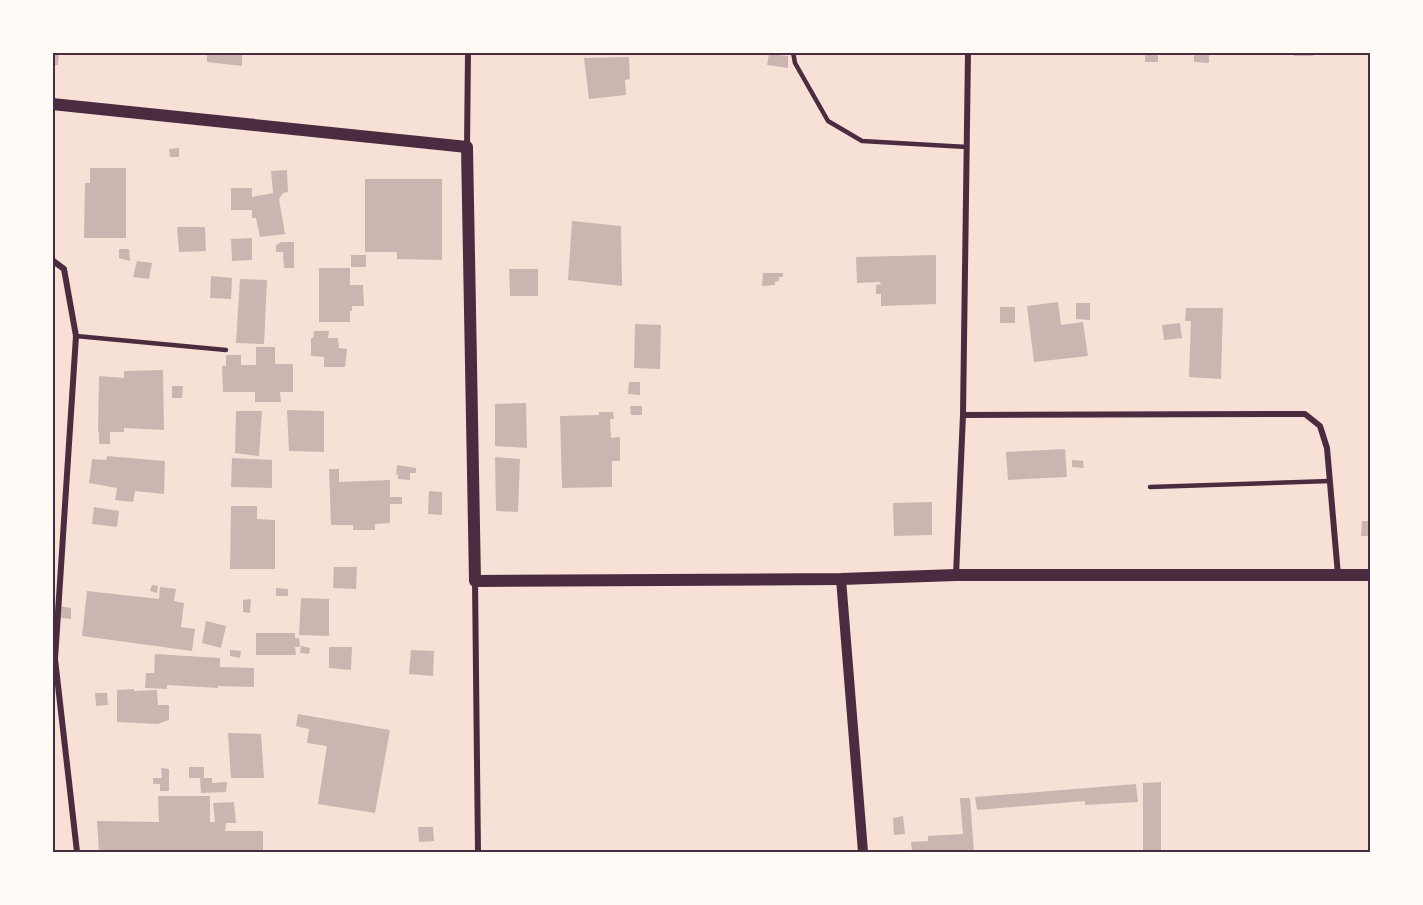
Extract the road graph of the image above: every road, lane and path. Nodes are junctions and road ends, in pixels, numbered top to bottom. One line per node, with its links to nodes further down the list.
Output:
1 (468, 52): 5 (street)
2 (794, 52): 6 (lane)
3 (968, 52): 6 (street)
4 (52, 104): 5 (main road)
5 (468, 147): 17 (main road)
6 (967, 147): 10 (street)
7 (52, 261): 8 (street)
8 (76, 336): 9 (lane); 18 (street)
9 (226, 350)
10 (963, 416): 11 (street); 13 (street)
11 (1330, 481): 12 (lane); 14 (street)
12 (1150, 487)
13 (956, 575): 14 (main road); 16 (main road)
14 (1338, 575): 15 (main road)
15 (1371, 575)
16 (841, 579): 17 (main road); 21 (street)
17 (476, 581): 20 (street)
18 (54, 658): 19 (street)
19 (77, 852)
20 (478, 852)
21 (863, 852)

